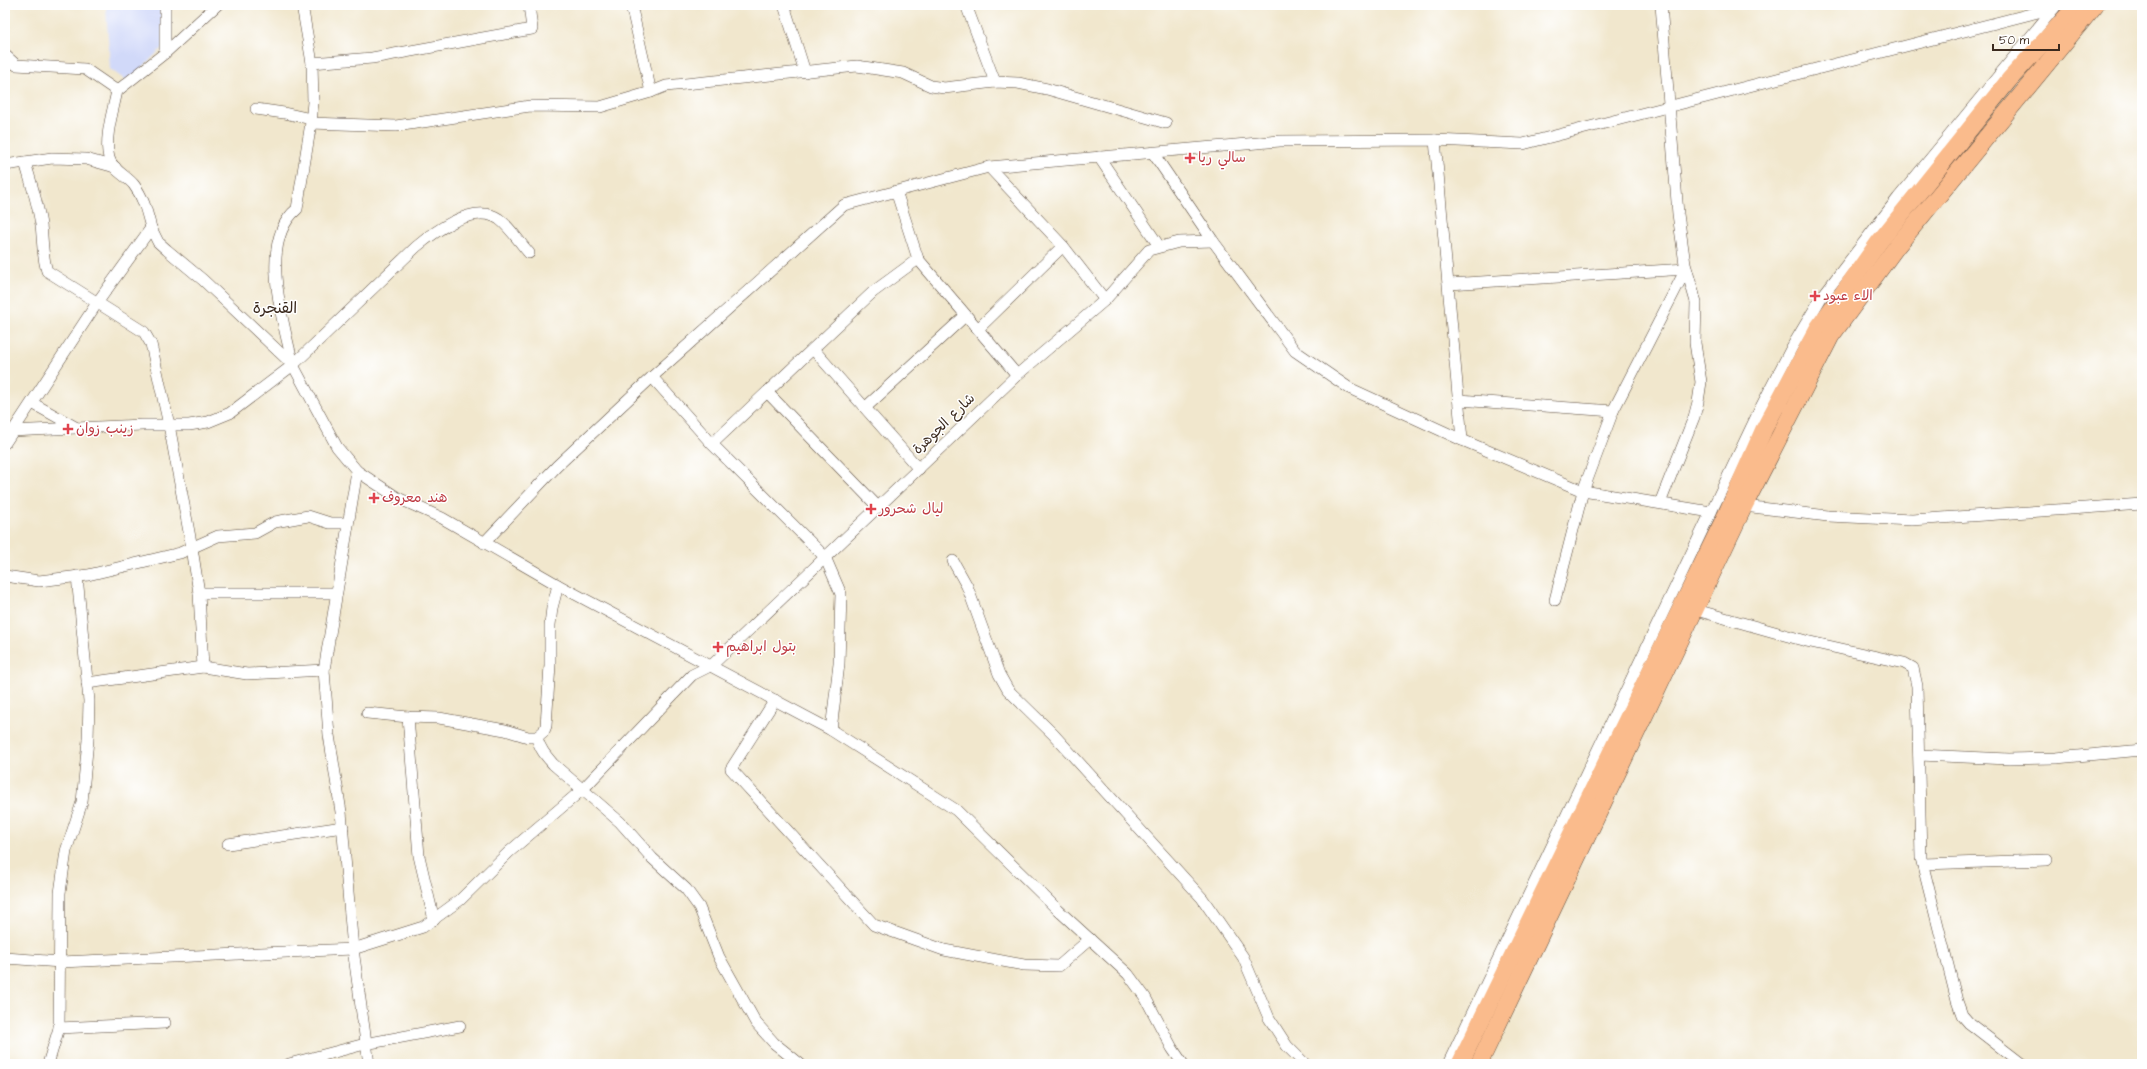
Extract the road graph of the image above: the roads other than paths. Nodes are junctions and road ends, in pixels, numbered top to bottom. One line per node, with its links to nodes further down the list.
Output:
1 (165, 5): 11 (street)
2 (217, 5): 11 (street)
3 (302, 5): 13 (street)
4 (528, 5): 13 (street)
5 (631, 5): 17 (street)
6 (784, 5): 14 (street)
7 (966, 5): 15 (street)
8 (1661, 5): 18 (street)
9 (2091, 5): 62 (main road); 109 (main road)
10 (2055, 6): 18 (street); 64 (street)
11 (165, 53): 16 (street)
12 (5, 55): 16 (street)
13 (312, 63): 20 (street)
14 (805, 72): 15 (street); 17 (street)
15 (995, 82): 21 (street)
16 (117, 91): 27 (street)
17 (651, 92): 20 (street)
18 (1670, 107): 22 (street); 36 (street)
19 (256, 109): 20 (street)
20 (311, 121): 43 (street)
21 (1166, 123)
22 (1436, 140): 23 (street); 37 (street)
23 (1152, 152): 24 (street); 31 (street)
24 (1099, 157): 28 (street); 33 (street)
25 (25, 162): 26 (street); 27 (street); 39 (street)
26 (5, 165)
27 (115, 167): 30 (street)
28 (989, 167): 29 (street); 32 (street)
29 (896, 191): 35 (street); 45 (street)
30 (151, 228): 39 (street); 43 (street)
31 (1213, 241): 33 (street, شارع الجوهرة); 54 (street)
32 (1063, 246): 38 (street); 41 (street)
33 (1159, 246): 38 (street, شارع الجوهرة)
34 (529, 253): 43 (street)
35 (918, 259): 40 (street); 42 (street)
36 (1686, 270): 37 (street); 50 (street); 60 (street)
37 (1449, 284): 47 (street)
38 (1105, 300): 44 (street, شارع الجوهرة)
39 (97, 303): 48 (street); 51 (street)
40 (965, 316): 41 (street); 49 (street)
41 (979, 328): 44 (street)
42 (813, 349): 46 (street); 49 (street)
43 (293, 366): 51 (street); 58 (street)
44 (1017, 375): 57 (street, شارع الجوهرة)
45 (652, 377): 56 (street); 66 (street)
46 (768, 392): 56 (street); 63 (street)
47 (1459, 400): 50 (street); 54 (street)
48 (32, 403): 52 (street); 53 (street)
49 (866, 407): 57 (street)
50 (1613, 411): 59 (street)
51 (169, 425): 52 (street); 67 (street)
52 (77, 428): 53 (street)
53 (9, 431): 55 (street)
54 (1462, 440): 59 (street)
55 (5, 443)
56 (712, 444): 68 (street)
57 (919, 469): 63 (street, شارع الجوهرة)
58 (357, 471): 65 (street); 66 (street)
59 (1583, 491): 60 (street); 75 (street)
60 (1660, 503): 64 (street)
61 (2142, 504): 62 (street)
62 (1744, 506): 76 (main road)
63 (878, 508): 68 (street, شارع الجوهرة)
64 (1711, 512): 108 (street)
65 (348, 523): 67 (street); 74 (street)
66 (484, 543): 72 (street)
67 (192, 548): 71 (street); 73 (street)
68 (825, 557): 77 (street, شارع الجوهرة); 84 (street)
69 (953, 561): 107 (street)
70 (5, 576): 71 (street)
71 (77, 576): 80 (street)
72 (558, 585): 77 (street); 85 (street)
73 (199, 593): 74 (street); 78 (street)
74 (336, 593): 79 (street)
75 (1555, 600)
76 (1696, 610): 87 (street); 110 (main road)
77 (712, 665): 81 (street); 88 (street, شارع الجوهرة)
78 (203, 667): 79 (street); 80 (street)
79 (324, 670): 89 (street)
80 (88, 683): 97 (street)
81 (775, 700): 84 (street); 94 (street)
82 (367, 713): 83 (street)
83 (408, 717): 85 (street); 93 (street)
84 (831, 730): 94 (street)
85 (537, 737): 88 (street)
86 (2142, 750): 87 (street)
87 (1919, 755): 92 (street)
88 (583, 789): 93 (street, شارع الجوهرة); 105 (street)
89 (343, 827): 90 (street); 95 (street)
90 (228, 844)
91 (2047, 860): 92 (street)
92 (1923, 864): 111 (street)
93 (434, 920): 95 (street, شارع الجوهرة)
94 (1090, 939): 106 (street)
95 (353, 949): 97 (street, شارع الجوهرة); 101 (street)
96 (5, 958): 97 (street, شارع الجوهرة)
97 (61, 962): 100 (street)
98 (165, 1023): 100 (street)
99 (460, 1026): 101 (street)
100 (60, 1028): 102 (street)
101 (366, 1044): 103 (street); 104 (street)
102 (48, 1064)
103 (289, 1064)
104 (369, 1064)
105 (800, 1064)
106 (1183, 1064)
107 (1305, 1064)
108 (1448, 1064)
109 (1460, 1064)
110 (1479, 1064)
111 (2022, 1064)

